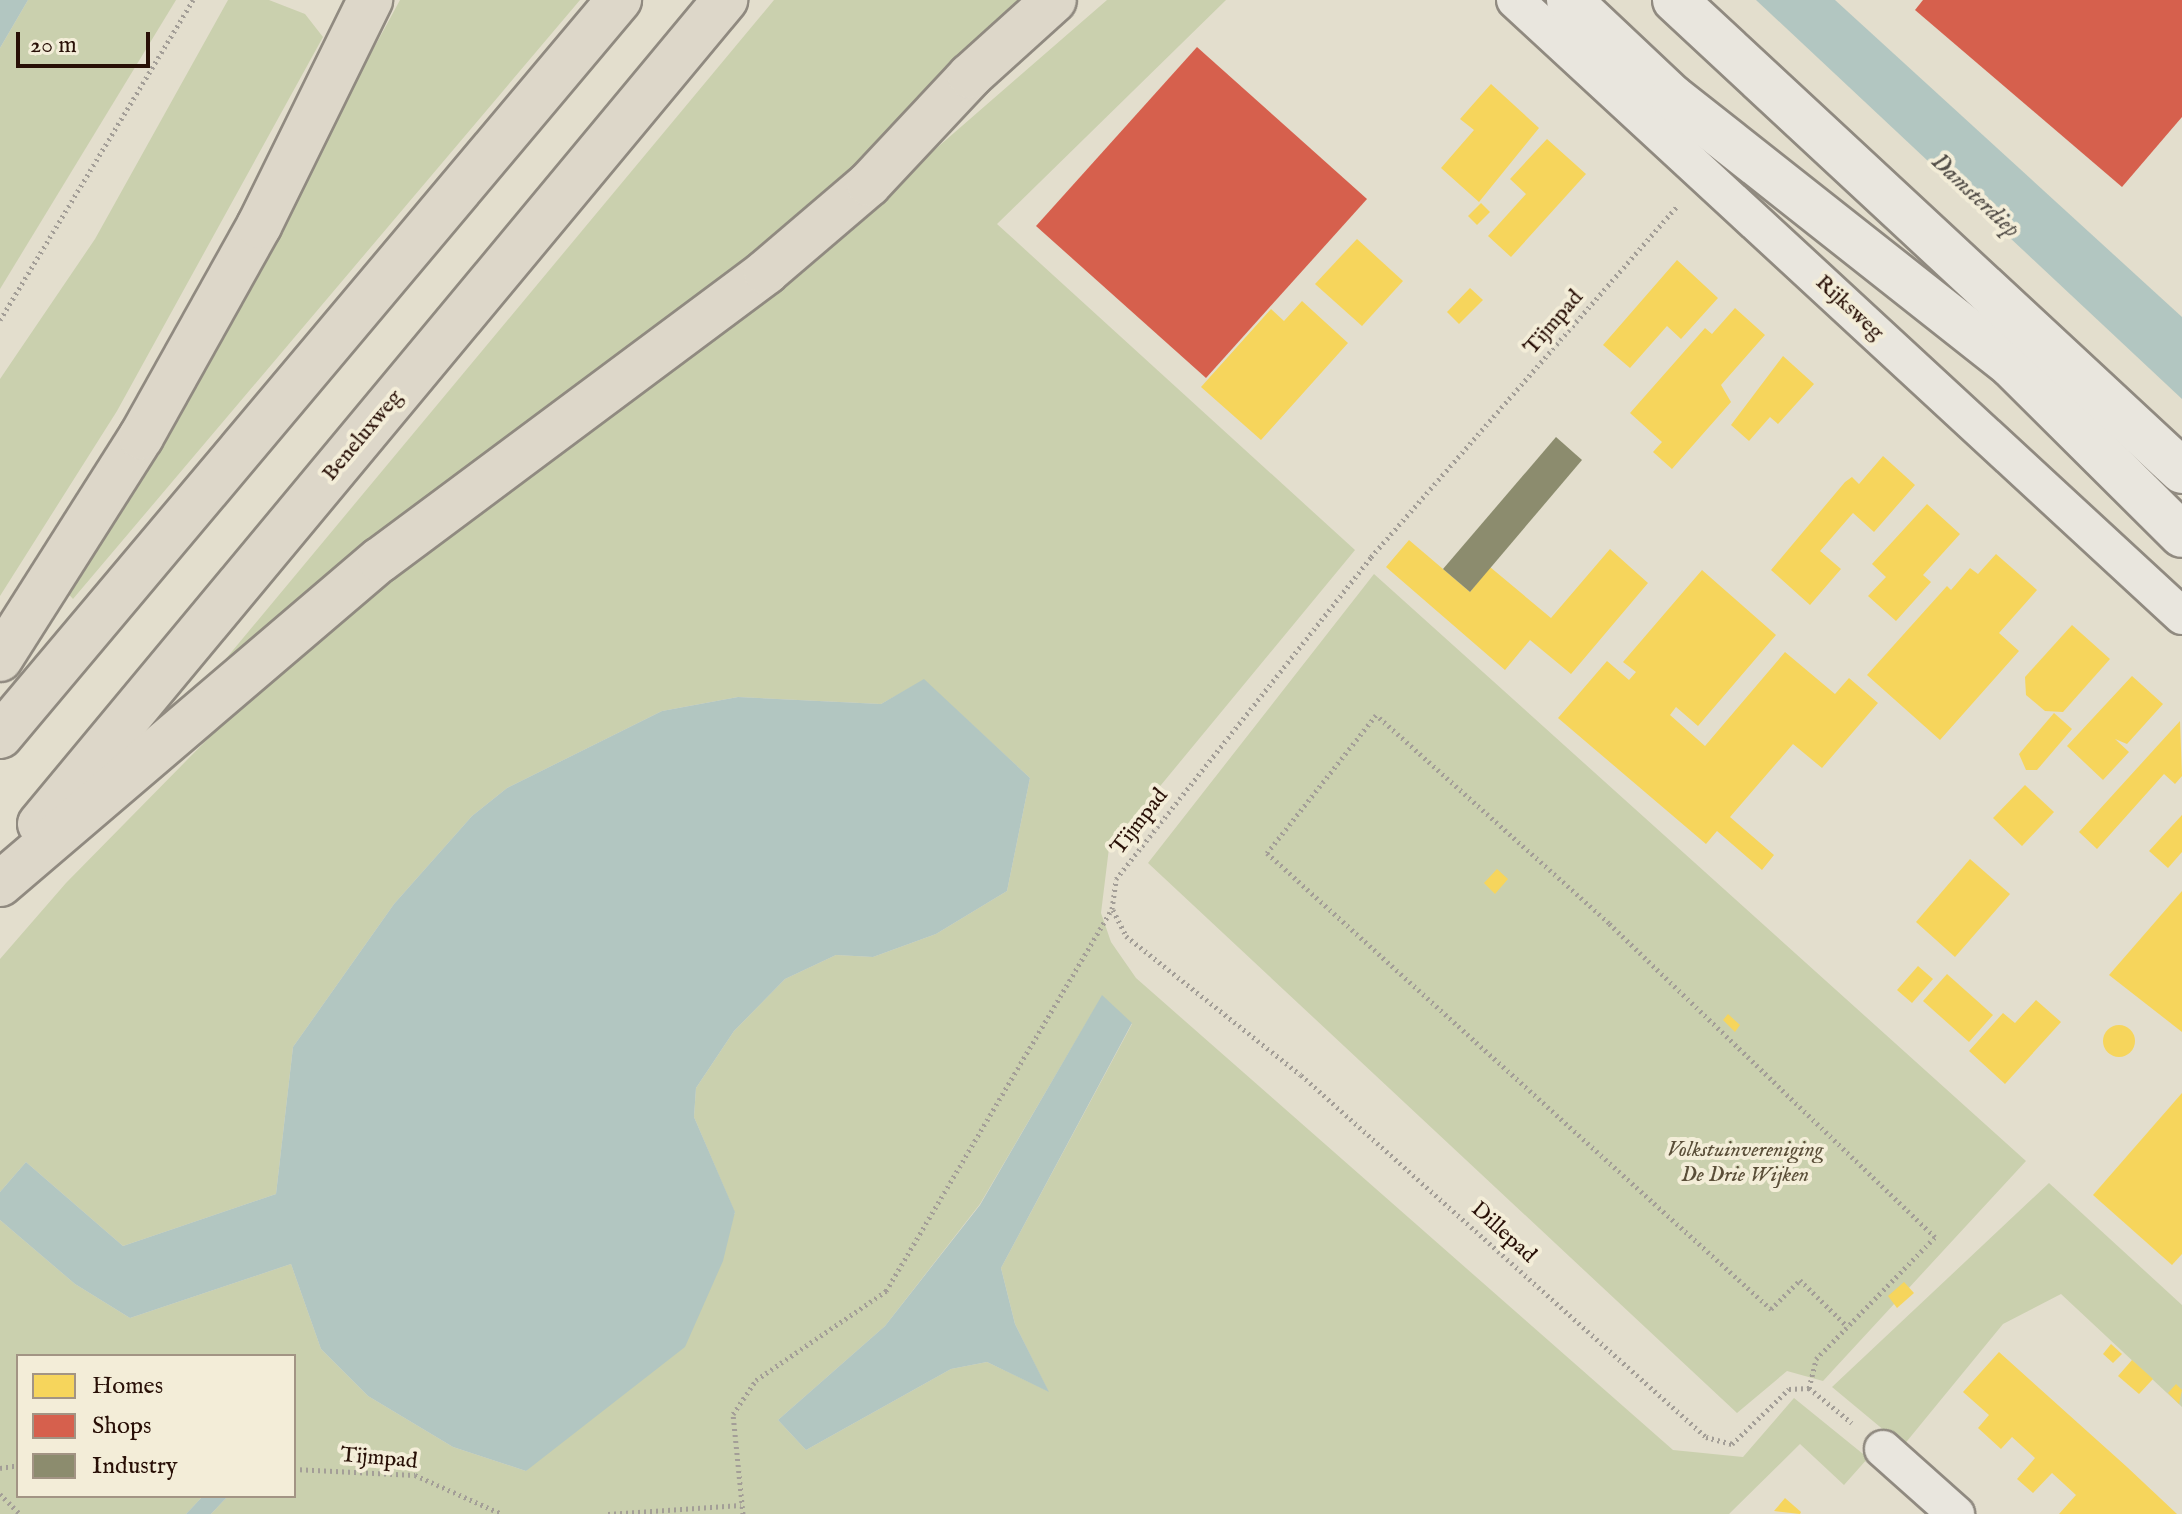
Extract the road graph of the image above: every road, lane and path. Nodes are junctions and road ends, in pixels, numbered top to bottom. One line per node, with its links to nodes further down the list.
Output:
1 (193, 0): 10 (path)
2 (370, 0): 14 (highway)
3 (619, 0): 15 (highway)
4 (725, 0): 16 (highway, Beneluxweg)
5 (1054, 0): 17 (highway)
6 (1515, 0): 13 (street, Rijksweg)
7 (1569, 0): 12 (main road)
8 (1675, 0): 11 (main road)
9 (1682, 200): 18 (path, Tijmpad)
10 (0, 320)
11 (2182, 471)
12 (2182, 535)
13 (2182, 616)
14 (0, 659)
15 (0, 736)
16 (0, 872)
17 (0, 884)
18 (1112, 909): 20 (path, Dillepad); 24 (path, Tijmpad)
19 (1847, 1326): 19 (path); 20 (path)
20 (1809, 1388): 21 (path)
21 (1883, 1449): 29 (street)
22 (296, 1469): 26 (path, Tijmpad)
23 (0, 1494): 25 (path)
24 (741, 1505): 27 (path); 28 (path, Tijmpad)
25 (20, 1514)
26 (502, 1514)
27 (608, 1514)
28 (743, 1514)
29 (1956, 1514)

